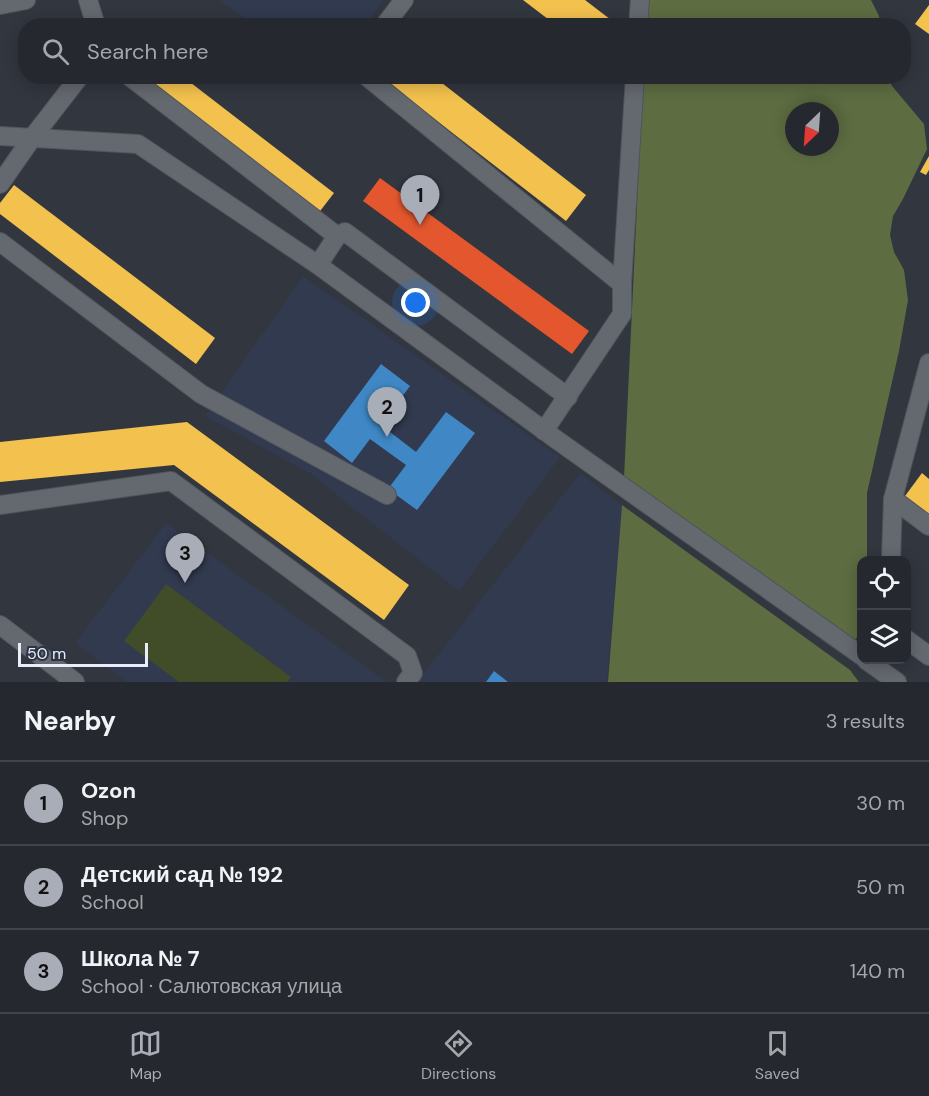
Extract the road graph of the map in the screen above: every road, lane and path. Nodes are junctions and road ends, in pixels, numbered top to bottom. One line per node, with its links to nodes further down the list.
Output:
1 (26, 0): 5 (street)
2 (88, 0): 6 (street)
3 (404, 0): 7 (street)
4 (640, 0): 8 (street)
5 (0, 5)
6 (94, 18)
7 (390, 18)
8 (639, 18)
9 (74, 84): 14 (street)
10 (139, 84): 16 (street)
11 (376, 84): 19 (street)
12 (634, 84): 19 (street)
13 (0, 136): 14 (street)
14 (32, 138): 15 (street); 18 (street)
15 (0, 183)
16 (337, 236): 18 (street); 21 (street)
17 (0, 242): 23 (street)
18 (318, 265): 22 (street)
19 (622, 284): 21 (street)
20 (929, 366): 24 (street)
21 (568, 397): 22 (street)
22 (544, 431): 30 (street)
23 (387, 495)
24 (893, 499): 26 (street); 27 (street)
25 (0, 505): 35 (street)
26 (929, 526)
27 (891, 556)
28 (0, 625): 34 (street)
29 (911, 643): 31 (street)
30 (857, 653)
31 (929, 656)
32 (872, 664): 33 (street)
33 (890, 675)
34 (75, 682)
35 (406, 682)

